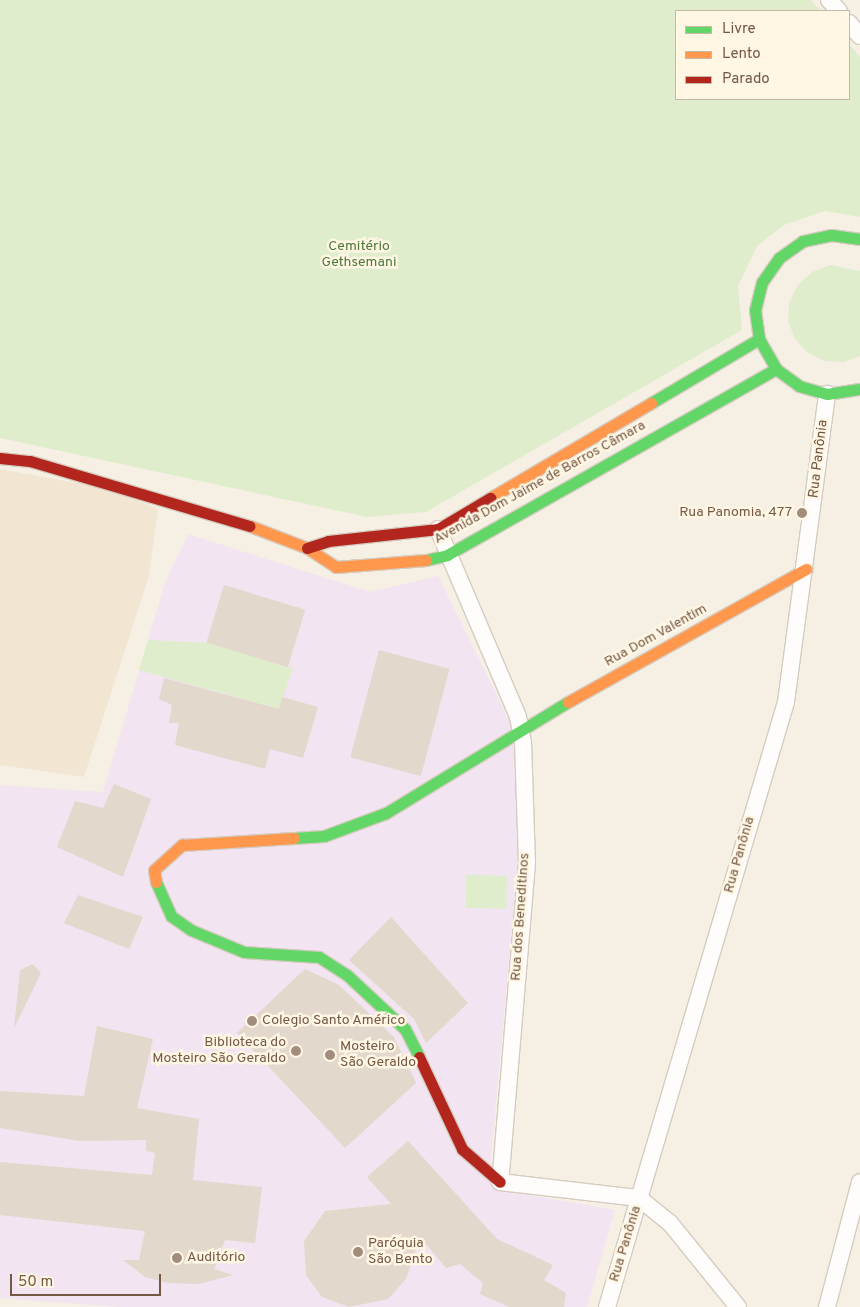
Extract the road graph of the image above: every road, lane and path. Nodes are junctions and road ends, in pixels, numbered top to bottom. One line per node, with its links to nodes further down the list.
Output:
1 (829, 0): 2 (street)
2 (837, 10)
3 (850, 24): 4 (street)
4 (860, 36)
5 (860, 239): 6 (street)
6 (759, 339): 7 (street); 11 (street, Avenida Dom Jaime de Barros Câmara)
7 (776, 369): 9 (street); 13 (street, Avenida Dom Jaime de Barros Câmara)
8 (860, 390): 9 (street)
9 (827, 394): 14 (street, Rua Panônia)
10 (0, 458): 12 (street, Avenida Dom Jaime de Barros Câmara)
11 (438, 529): 12 (street, Avenida Dom Jaime de Barros Câmara); 13 (street, Rua dos Beneditinos)
12 (307, 548): 13 (street, Avenida Dom Jaime de Barros Câmara)
13 (446, 555): 15 (street, Rua dos Beneditinos)
14 (806, 569): 15 (street, Rua Dom Valentim); 18 (street, Rua Panônia)
15 (520, 729): 16 (street, Rua dos Beneditinos); 16 (street, Rua Dom Valentim)
16 (500, 1182): 18 (street)
17 (860, 1182): 21 (street)
18 (639, 1198): 19 (street, Rua Panônia); 20 (street)
19 (607, 1307)
20 (738, 1307)
21 (826, 1307)

